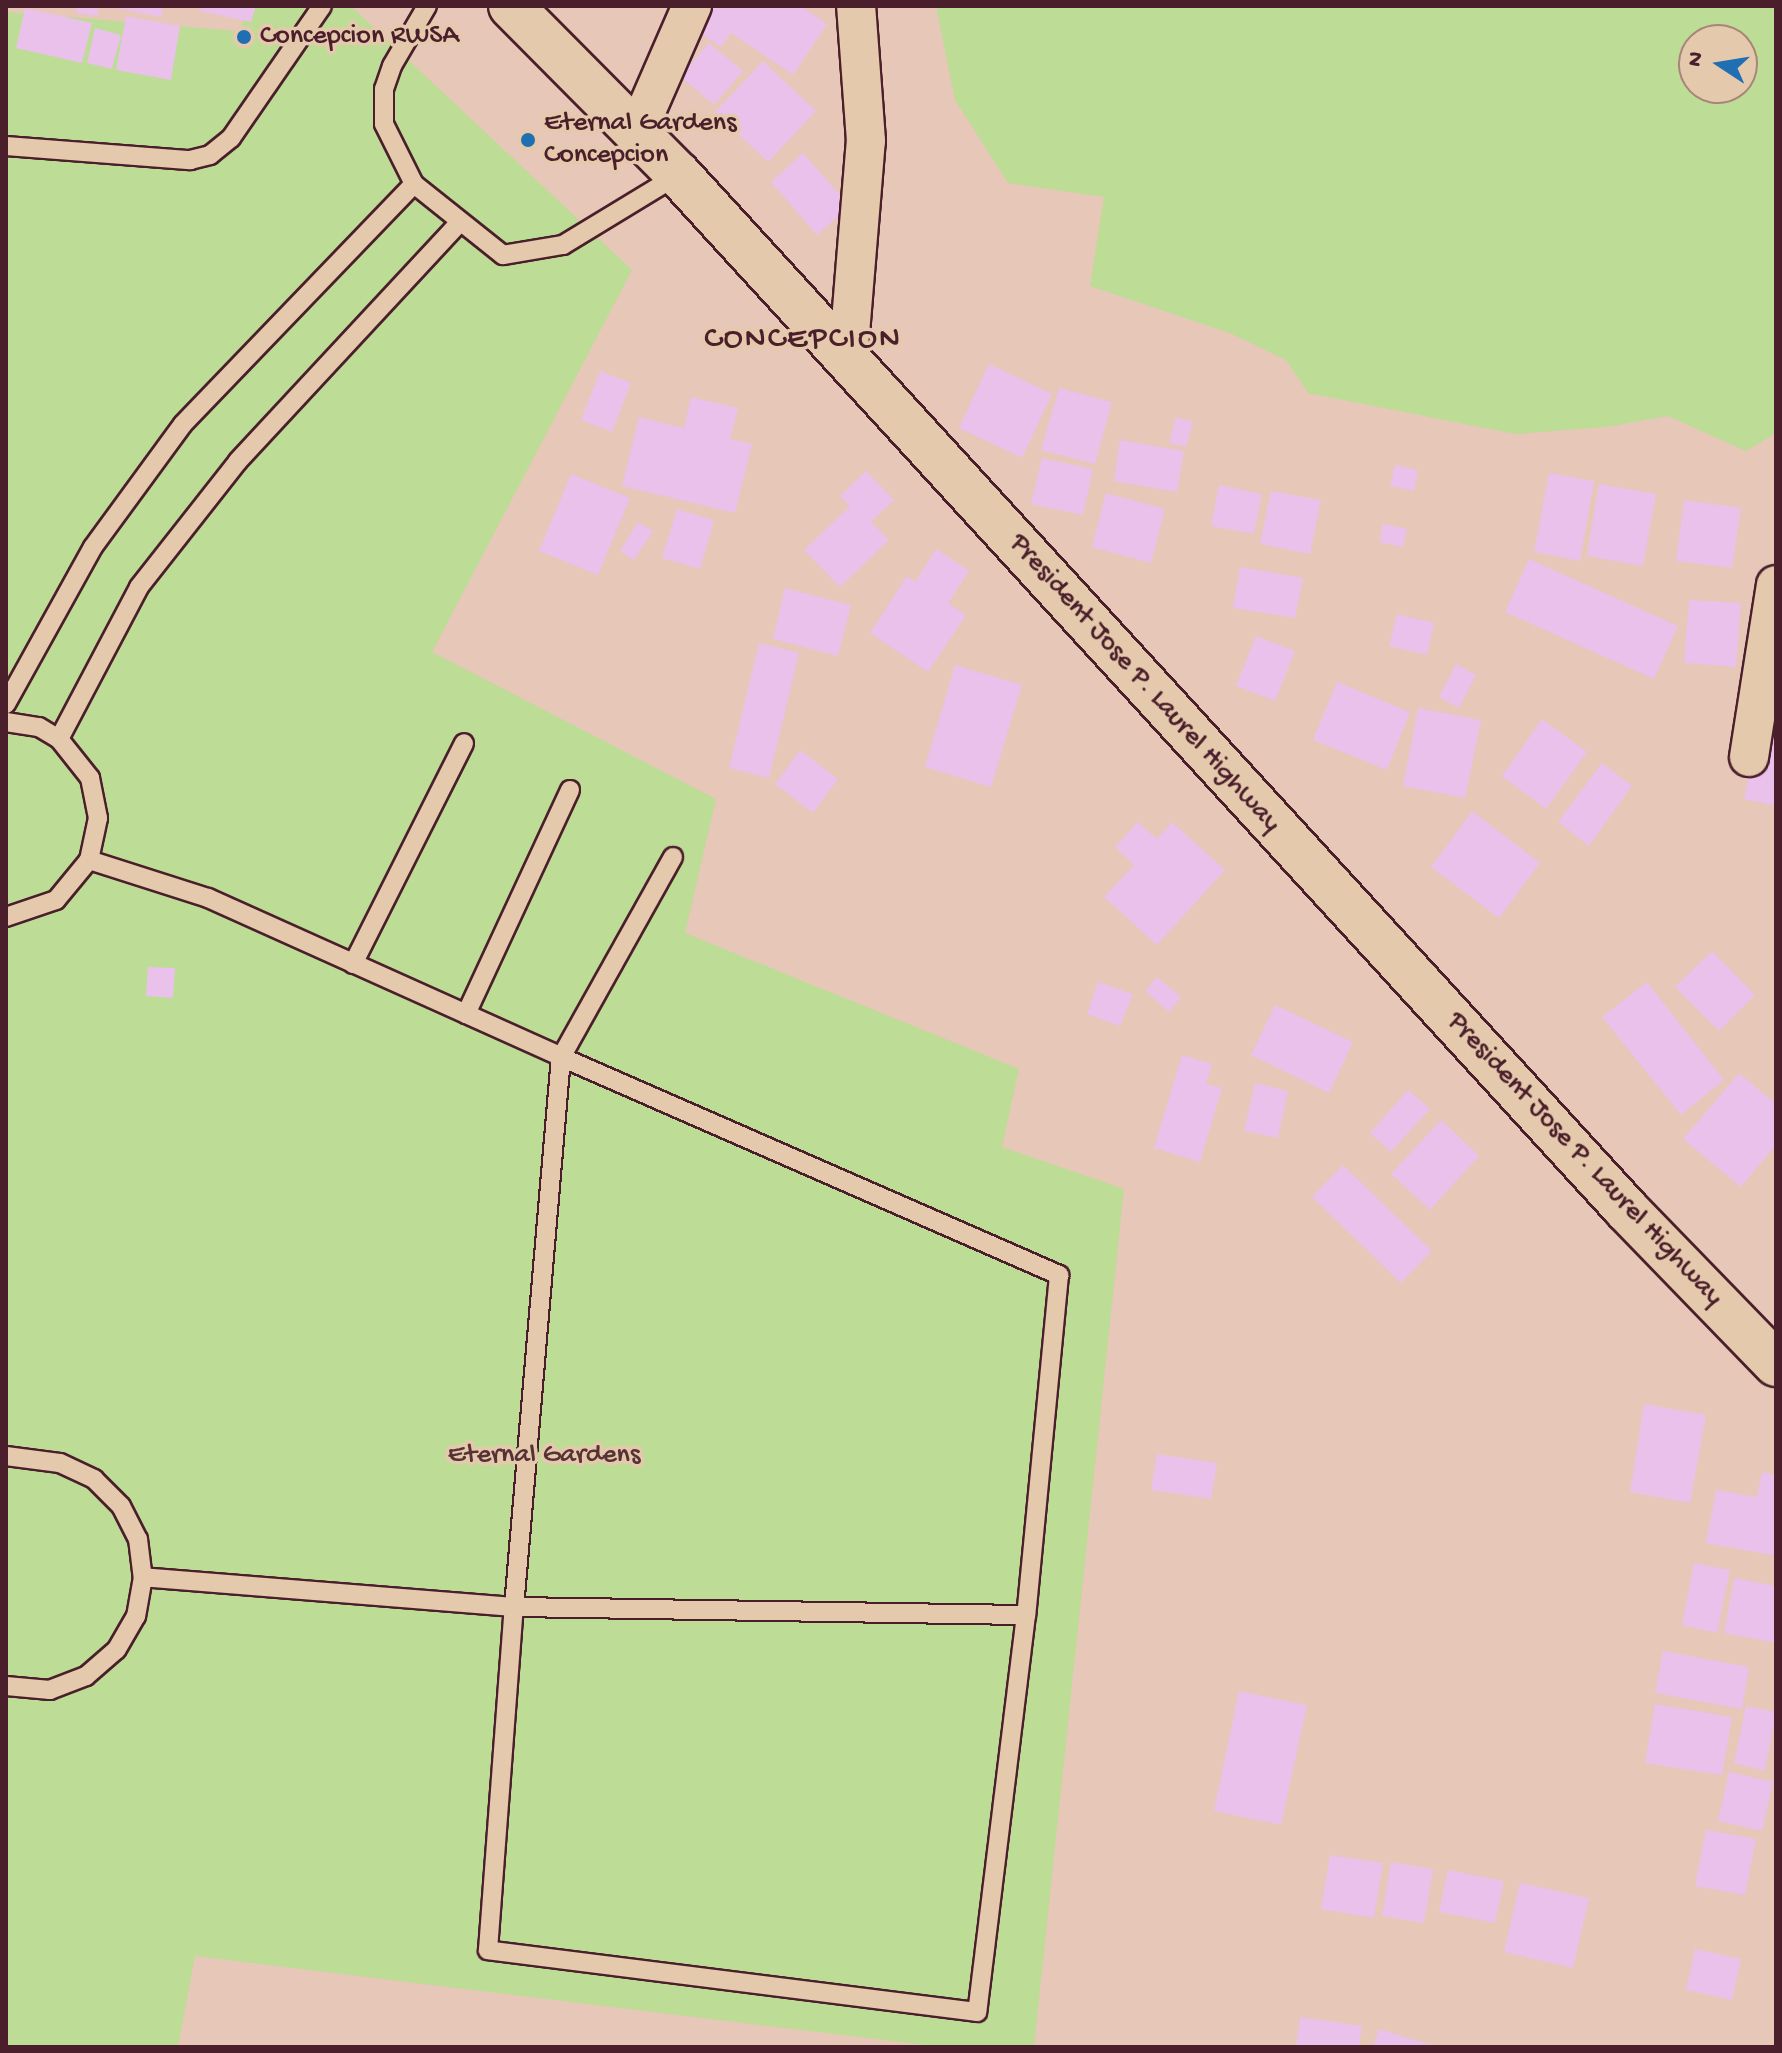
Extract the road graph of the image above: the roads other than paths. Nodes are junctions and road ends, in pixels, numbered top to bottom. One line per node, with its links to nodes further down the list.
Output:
1 (322, 6): 7 (lane)
2 (427, 6): 9 (lane)
3 (511, 6): 6 (highway, President Jose P. Laurel Highway)
4 (692, 6): 6 (street)
5 (856, 6): 11 (street)
6 (636, 134): 8 (highway, President Jose P. Laurel Highway)
7 (6, 146)
8 (678, 174): 10 (lane); 11 (highway, President Jose P. Laurel Highway)
9 (414, 184): 10 (lane); 13 (lane)
10 (460, 222): 15 (lane)
11 (848, 358): 25 (highway, President Jose P. Laurel Highway)
12 (1776, 585): 17 (street)
13 (6, 704)
14 (6, 722): 15 (lane)
15 (59, 739): 20 (lane)
16 (464, 743): 22 (lane)
17 (1749, 757)
18 (570, 790): 23 (lane)
19 (673, 857): 24 (lane)
20 (89, 860): 21 (lane); 22 (lane)
21 (7, 920)
22 (353, 964): 23 (lane)
23 (466, 1014): 24 (lane)
24 (561, 1057): 28 (lane); 29 (lane)
25 (1776, 1364)
26 (6, 1456): 27 (lane)
27 (143, 1577): 28 (lane); 30 (lane)
28 (514, 1607): 29 (lane); 29 (lane)
29 (1026, 1615)
30 (6, 1686)

